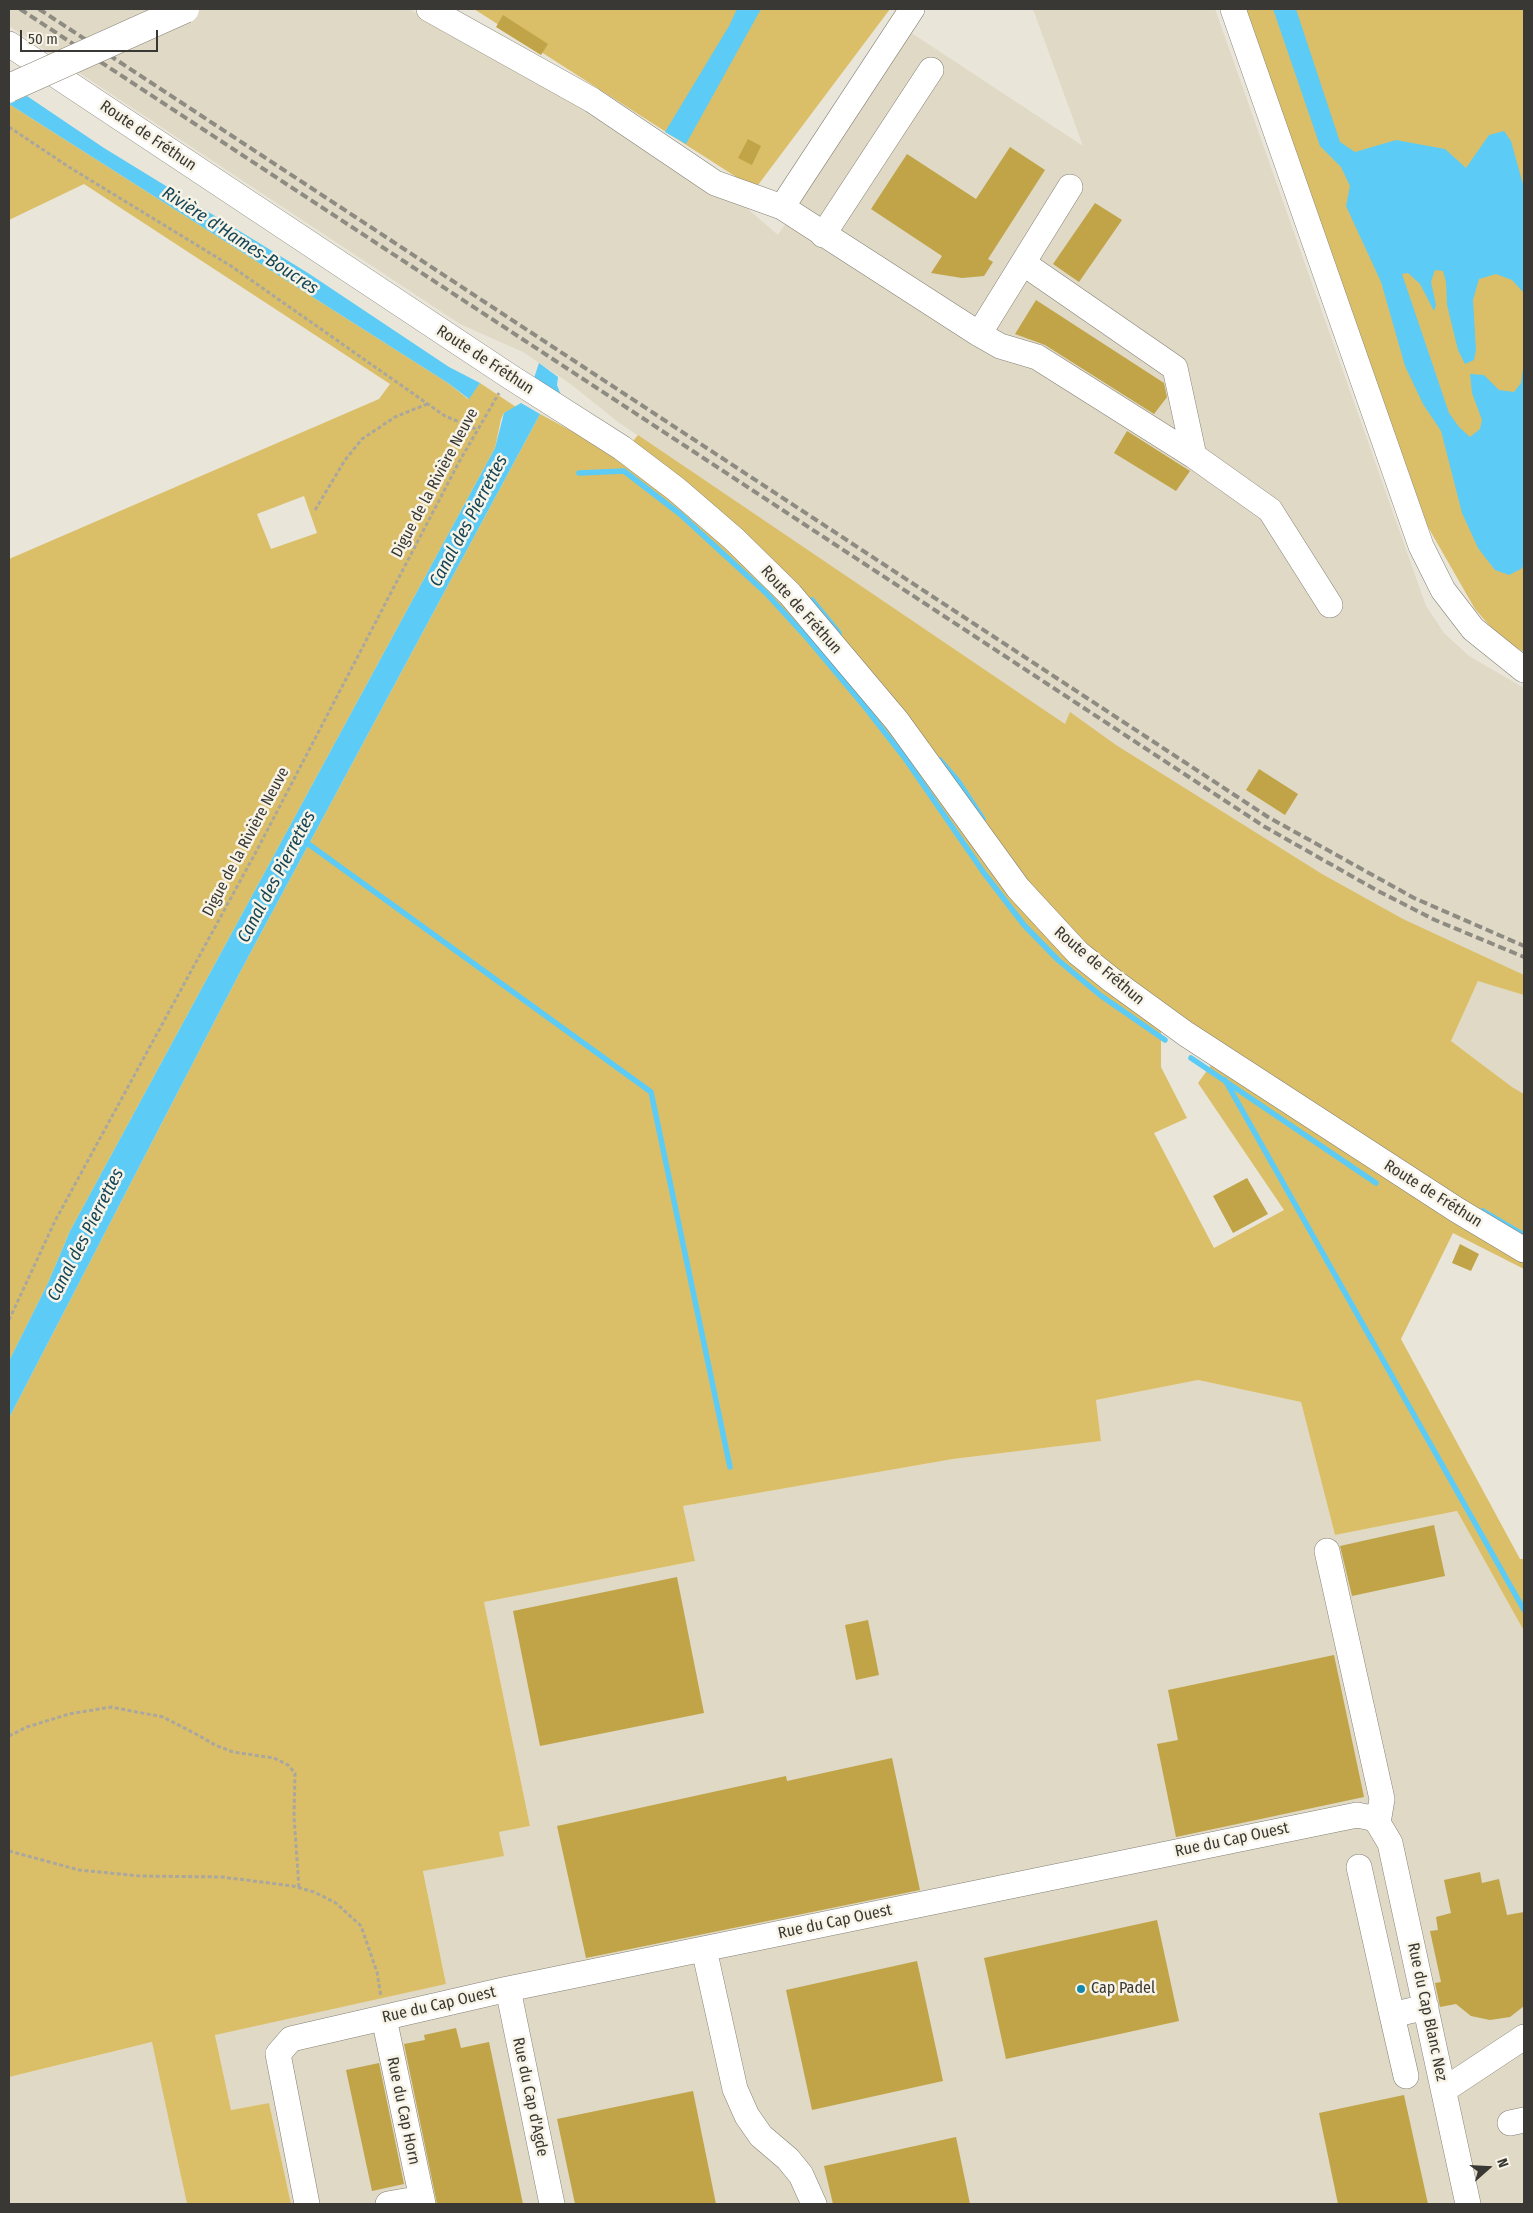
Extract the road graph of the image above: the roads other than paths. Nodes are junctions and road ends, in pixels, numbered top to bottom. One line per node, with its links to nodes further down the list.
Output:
1 (185, 9): 7 (main road, bridge)
2 (429, 9): 9 (street)
3 (912, 9): 9 (street)
4 (1232, 9): 15 (street)
5 (9, 44): 16 (street, Route de Fréthun)
6 (931, 70): 10 (street)
7 (9, 88)
8 (1070, 187): 11 (street)
9 (782, 207): 10 (street)
10 (823, 235): 12 (street)
11 (1023, 263): 12 (street); 13 (street)
12 (979, 334): 13 (street)
13 (1194, 456): 14 (street)
14 (1330, 605)
15 (1524, 670)
16 (1524, 1250)
17 (1327, 1550): 18 (street)
18 (1378, 1823): 20 (street, Rue du Cap Ouest); 22 (street, Rue du Cap Blanc Nez)
19 (1359, 1866): 23 (street)
20 (704, 1949): 21 (street, Rue du Cap Ouest); 32 (street)
21 (508, 1989): 24 (street, Rue du Cap Ouest); 31 (street, Rue du Cap d'Agde)
22 (1426, 2007): 23 (street); 27 (street, Rue du Cap Blanc Nez)
23 (1392, 2015): 26 (street)
24 (384, 2018): 28 (street, Rue du Cap Horn); 29 (street, Rue du Cap Ouest)
25 (1520, 2046): 27 (street)
26 (1406, 2076)
27 (1444, 2090): 33 (street, Rue du Cap Blanc Nez)
28 (422, 2201): 30 (street)
29 (306, 2204)
30 (388, 2204)
31 (552, 2204)
32 (814, 2204)
33 (1468, 2204)

